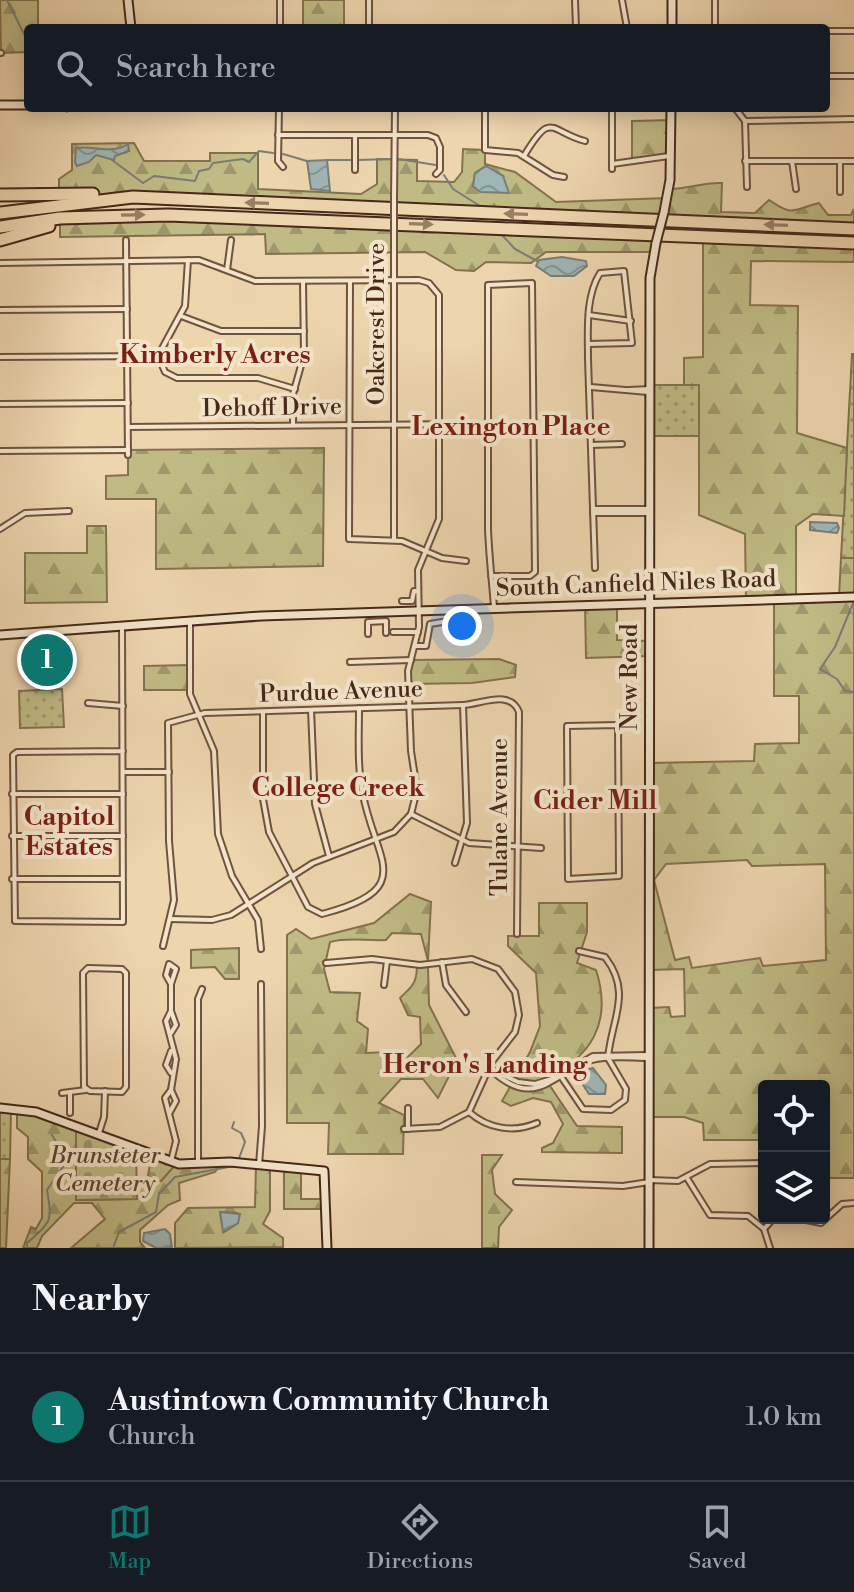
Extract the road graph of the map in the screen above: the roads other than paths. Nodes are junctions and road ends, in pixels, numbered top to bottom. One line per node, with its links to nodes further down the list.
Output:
1 (128, 0): 8 (street)
2 (280, 0): 9 (street)
3 (369, 0): 10 (street)
4 (575, 0): 11 (street)
5 (622, 0): 12 (street)
6 (672, 0): 13 (street)
7 (715, 0): 14 (street)
8 (131, 24)
9 (280, 24)
10 (369, 24)
11 (576, 24)
12 (626, 24)
13 (672, 24)
14 (715, 24)
15 (830, 31): 16 (street)
16 (854, 31)
17 (830, 76): 18 (street)
18 (854, 76)
19 (0, 105): 20 (street)
20 (24, 105)
21 (279, 112): 29 (street)
22 (395, 112): 30 (street, Oakcrest Drive)
23 (485, 112): 33 (street)
24 (612, 112): 34 (street)
25 (671, 112): 34 (street, New Road)
26 (738, 112): 28 (street)
27 (854, 119): 28 (street)
28 (745, 121): 35 (street)
29 (278, 135): 31 (street); 39 (street)
30 (395, 135): 31 (street); 41 (street); 60 (street, Oakcrest Drive, bridge)
31 (355, 136): 40 (street)
32 (585, 141): 33 (street)
33 (524, 156): 42 (street)
34 (670, 156): 75 (street, New Road, bridge)
35 (745, 161): 36 (street); 43 (street)
36 (792, 161): 37 (street); 44 (street)
37 (840, 161): 38 (street); 45 (street)
38 (854, 161)
39 (283, 167)
40 (355, 170)
41 (436, 174)
42 (564, 177)
43 (747, 187)
44 (796, 189)
45 (840, 192)
46 (0, 195): 47 (highway)
47 (133, 197): 48 (highway); 51 (highway, one-way to 47)
48 (0, 213)
49 (93, 217): 50 (highway); 52 (highway); 55 (highway, one-way to 55)
50 (0, 227)
51 (854, 229)
52 (0, 240)
53 (126, 240): 57 (street)
54 (231, 240): 59 (street)
55 (854, 243)
56 (188, 260): 57 (street); 59 (street); 66 (street)
57 (126, 261): 58 (street); 63 (street)
58 (0, 263)
59 (227, 270): 61 (street)
60 (394, 280): 62 (street); 78 (street, Oakcrest Drive); 79 (street)
61 (303, 281): 62 (street); 68 (street)
62 (350, 281): 82 (street)
63 (127, 309): 64 (street); 70 (street)
64 (0, 310)
65 (589, 315): 67 (street); 67 (street); 69 (street)
66 (181, 316): 68 (street); 71 (street)
67 (631, 321): 69 (street)
68 (304, 331): 74 (street)
69 (588, 344): 73 (street)
70 (127, 356): 71 (street); 72 (street); 76 (street)
71 (158, 356): 74 (street)
72 (0, 357)
73 (591, 387): 75 (street); 85 (street)
74 (295, 389): 81 (street)
75 (650, 390): 89 (street, New Road)
76 (128, 403): 77 (street); 83 (street)
77 (0, 404)
78 (394, 424): 79 (street, Dehoff Drive); 82 (street, Dehoff Drive); 91 (street, Oakcrest Drive)
79 (440, 424): 80 (street, Dehoff Drive); 92 (street)
80 (465, 424)
81 (293, 425): 82 (street, Dehoff Drive); 83 (street, Dehoff Drive)
82 (350, 425): 91 (street)
83 (128, 427): 86 (street)
84 (622, 444): 85 (street)
85 (591, 445): 88 (street)
86 (0, 451)
87 (69, 511): 90 (street)
88 (593, 511): 89 (street); 94 (street)
89 (650, 511): 99 (street, New Road)
90 (0, 529)
91 (394, 540): 92 (street)
92 (426, 551): 93 (street); 96 (street)
93 (466, 561)
94 (595, 568)
95 (491, 576): 95 (street); 100 (street)
96 (418, 591): 98 (street); 102 (street)
97 (854, 597): 99 (street, South Canfield Niles Road)
98 (402, 601)
99 (649, 602): 100 (street, South Canfield Niles Road); 130 (street, New Road)
100 (494, 608): 101 (street, South Canfield Niles Road)
101 (450, 609): 102 (street, South Canfield Niles Road); 112 (street)
102 (419, 611): 103 (street, South Canfield Niles Road); 108 (street)
103 (375, 612): 104 (street); 105 (street)
104 (189, 621): 106 (street); 123 (street)
105 (375, 621): 109 (street); 110 (street)
106 (122, 626): 111 (street); 118 (street)
107 (393, 632): 108 (street)
108 (418, 632): 112 (street)
109 (386, 633)
110 (368, 634)
111 (0, 635)
112 (415, 646): 113 (street)
113 (411, 660): 114 (street); 119 (street)
114 (350, 662)
115 (88, 703): 118 (street)
116 (514, 703): 117 (street, Purdue Avenue); 136 (street, Tulane Avenue)
117 (463, 705): 119 (street, Purdue Avenue); 135 (street)
118 (123, 706): 124 (street)
119 (409, 707): 120 (street, Purdue Avenue); 131 (street)
120 (359, 708): 121 (street, Purdue Avenue); 134 (street)
121 (311, 710): 122 (street, Purdue Avenue); 138 (street)
122 (263, 711): 123 (street, Purdue Avenue); 140 (street)
123 (197, 715): 126 (street, Purdue Avenue); 143 (street)
124 (123, 751): 125 (street); 127 (street)
125 (123, 772): 126 (street); 128 (street)
126 (169, 772): 144 (street)
127 (12, 794): 128 (street); 132 (street)
128 (123, 794): 133 (street)
129 (619, 796): 129 (street); 130 (street)
130 (649, 796): 161 (street, New Road)
131 (411, 814): 134 (street); 135 (street)
132 (12, 836): 133 (street); 141 (street)
133 (123, 836): 142 (street)
134 (377, 839): 138 (street); 140 (street)
135 (463, 841): 136 (street); 139 (street)
136 (517, 848): 137 (street); 145 (street, Tulane Avenue)
137 (541, 848)
138 (329, 856): 140 (street)
139 (455, 863)
140 (292, 876): 143 (street)
141 (12, 879): 142 (street); 142 (street)
142 (123, 879)
143 (248, 904): 144 (street); 147 (street)
144 (170, 919): 146 (street)
145 (517, 934)
146 (163, 946)
147 (261, 949)
148 (579, 951): 160 (street)
149 (387, 961): 150 (street); 151 (street); 154 (street)
150 (442, 962): 157 (street); 162 (street)
151 (326, 963)
152 (171, 984): 156 (street)
153 (261, 984): 180 (street)
154 (384, 985)
155 (202, 989): 179 (street)
156 (171, 1011): 158 (street); 158 (street)
157 (466, 1012)
158 (171, 1033): 159 (street)
159 (171, 1051): 163 (street); 163 (street)
160 (608, 1057): 161 (street); 164 (street); 164 (street)
161 (649, 1057): 183 (street, New Road)
162 (491, 1069): 164 (street); 173 (street)
163 (171, 1073): 166 (street)
164 (561, 1077)
165 (86, 1090): 167 (street); 167 (street); 169 (street)
166 (171, 1090): 172 (street); 172 (street)
167 (105, 1091): 176 (street)
168 (62, 1093): 169 (street)
169 (72, 1095): 174 (street)
170 (0, 1108): 176 (street)
171 (408, 1108): 173 (street)
172 (170, 1112): 177 (street)
173 (469, 1112): 175 (street)
174 (70, 1113)
175 (537, 1123)
176 (98, 1135): 177 (street)
177 (171, 1161): 179 (street)
178 (758, 1163): 181 (street)
179 (198, 1165): 180 (street)
180 (261, 1166): 189 (street)
181 (687, 1178): 183 (street); 187 (street)
182 (516, 1182): 183 (street)
183 (649, 1182): 190 (street, New Road)
184 (854, 1203): 185 (street)
185 (830, 1215)
186 (769, 1224): 187 (street)
187 (764, 1229): 188 (street)
188 (770, 1247)
189 (327, 1248)
190 (649, 1248)

